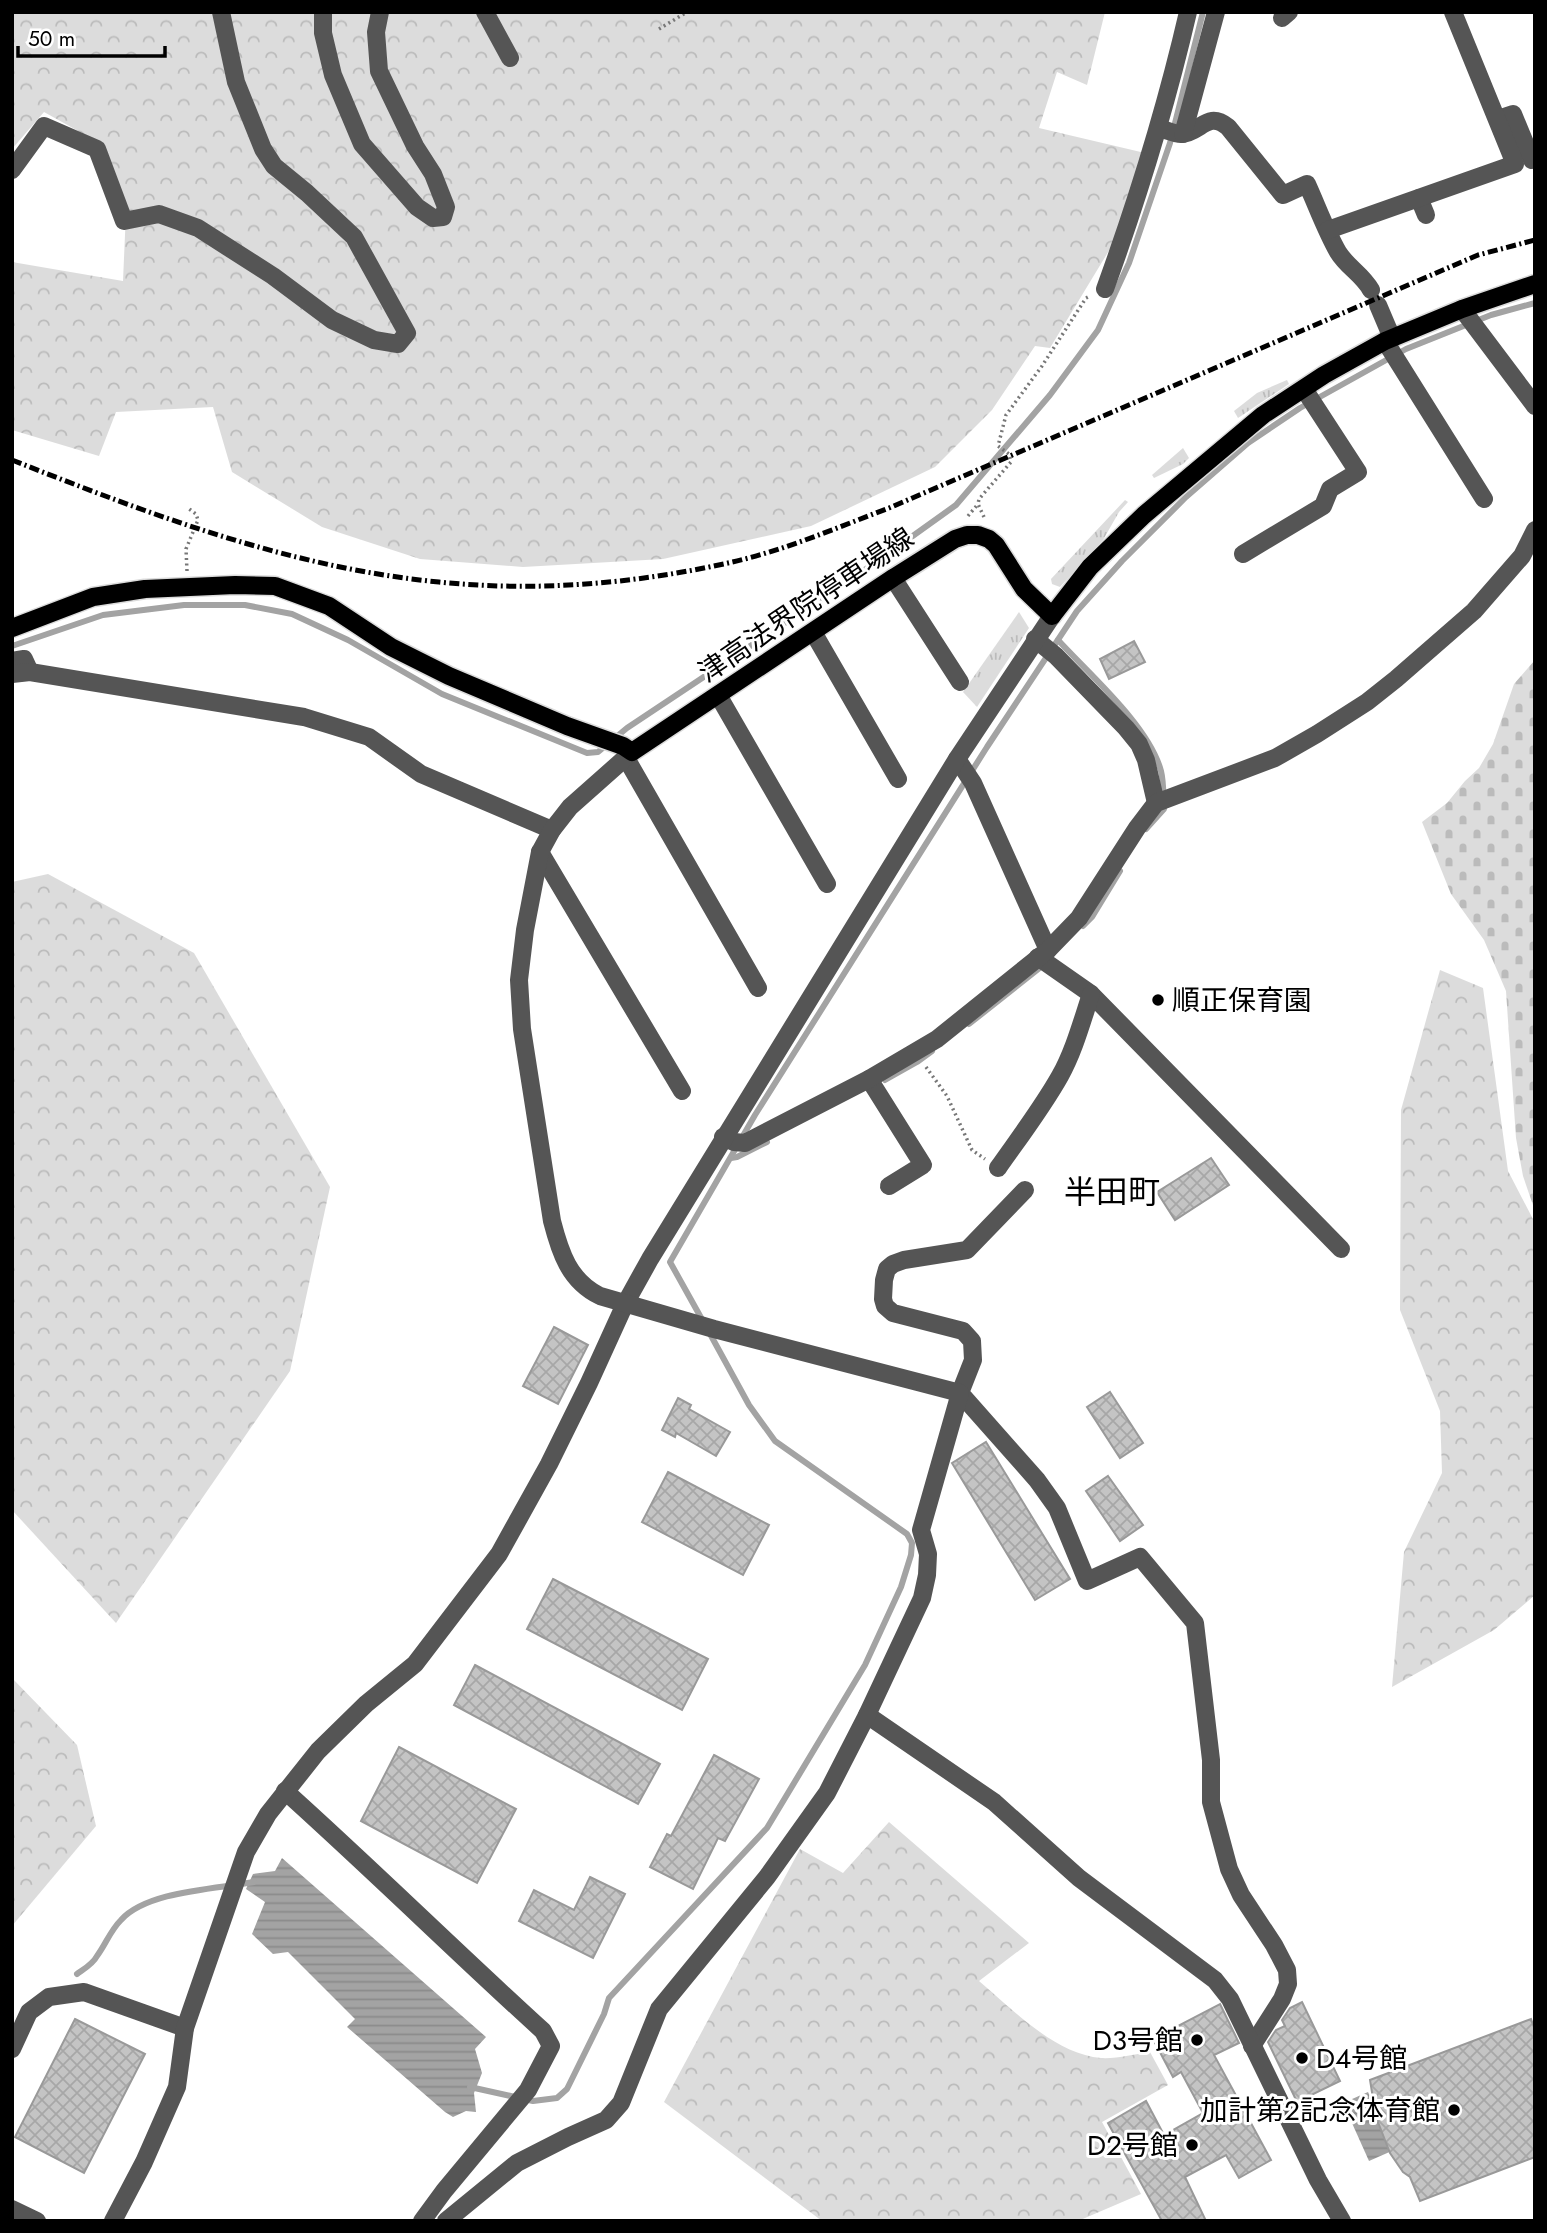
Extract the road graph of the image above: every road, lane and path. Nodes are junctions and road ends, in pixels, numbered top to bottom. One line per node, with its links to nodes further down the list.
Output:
1 (221, 12): 16 (street)
2 (323, 12): 3 (street)
3 (380, 12)
4 (485, 12): 11 (street)
5 (687, 12): 9 (path)
6 (1216, 12): 10 (street)
7 (1454, 12): 12 (street)
8 (1187, 21): 10 (street); 13 (street)
9 (659, 29)
10 (1210, 31): 14 (street)
11 (510, 58)
12 (1497, 119): 15 (street); 17 (street)
13 (1161, 128): 14 (street); 19 (street)
14 (1182, 134): 17 (street)
15 (1535, 159)
16 (12, 170)
17 (1328, 230): 21 (street)
18 (1535, 284): 20 (main road)
19 (1104, 289): 27 (path)
20 (1469, 318): 21 (main road); 23 (street)
21 (1391, 347): 22 (main road); 24 (street)
22 (1309, 397): 28 (street); 31 (main road)
23 (1535, 406)
24 (1484, 499)
25 (188, 508): 30 (path)
26 (1535, 530): 42 (street)
27 (989, 539): 29 (main road, 津高法界院停車場線); 31 (main road)
28 (1243, 554)
29 (893, 578): 33 (main road, 津高法界院停車場線); 37 (street)
30 (188, 587): 32 (main road); 39 (main road)
31 (1052, 616): 34 (street)
32 (12, 628)
33 (813, 632): 38 (main road, 津高法界院停車場線); 41 (street)
34 (1046, 648): 40 (street); 42 (street)
35 (12, 661): 36 (street)
36 (21, 673): 43 (street)
37 (960, 682)
38 (718, 695): 39 (main road, 津高法界院停車場線); 45 (street)
39 (627, 752): 43 (street); 47 (street)
40 (965, 771): 46 (street); 52 (street)
41 (898, 779)
42 (1162, 801): 46 (street)
43 (552, 830): 44 (street)
44 (540, 852): 51 (street); 57 (street)
45 (827, 884)
46 (1045, 958): 48 (street); 50 (street)
47 (758, 988)
48 (1091, 994): 53 (street); 56 (street)
49 (923, 1063): 53 (path)
50 (872, 1084): 52 (street); 54 (street)
51 (682, 1091)
52 (734, 1141): 57 (street)
53 (998, 1168)
54 (889, 1185)
55 (1026, 1190): 58 (street)
56 (1341, 1249)
57 (625, 1304): 58 (street); 60 (street)
58 (960, 1393): 59 (street); 62 (street)
59 (867, 1714): 62 (street); 68 (street)
60 (285, 1791): 61 (street); 67 (street)
61 (185, 2028): 63 (street); 66 (street)
62 (1252, 2046): 69 (street)
63 (12, 2049)
64 (12, 2209): 65 (street)
65 (37, 2221)
66 (113, 2221)
67 (422, 2221)
68 (446, 2221)
69 (1342, 2221)

